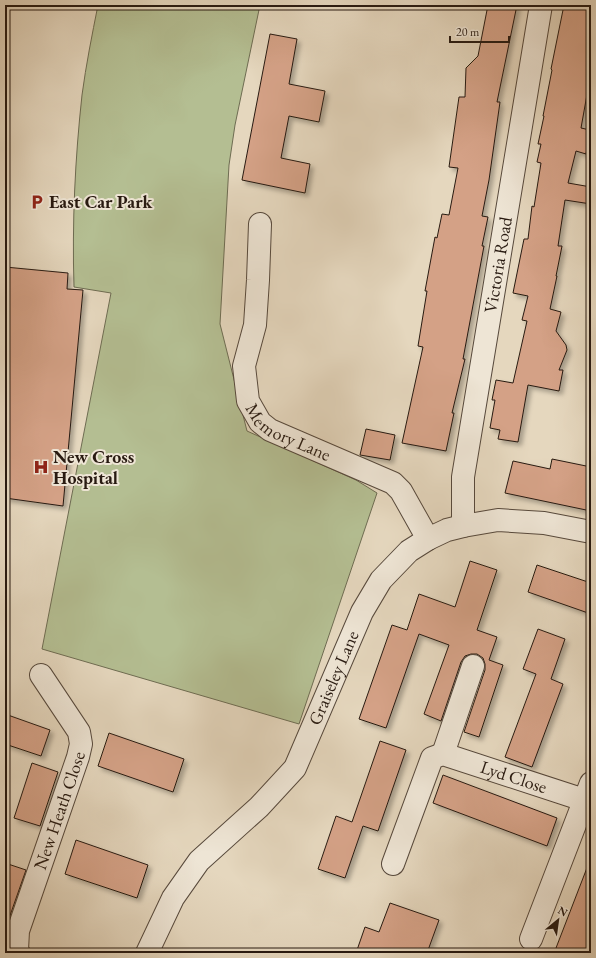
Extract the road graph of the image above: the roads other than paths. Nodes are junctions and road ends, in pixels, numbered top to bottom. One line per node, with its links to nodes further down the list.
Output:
1 (541, 5): 3 (street, Victoria Road)
2 (260, 224): 5 (street, Memory Lane)
3 (463, 526): 4 (street, Graiseley Lane); 5 (street, Graiseley Lane)
4 (591, 532)
5 (428, 539): 13 (street, Graiseley Lane)
6 (473, 666): 8 (street)
7 (41, 675): 12 (street, New Heath Close)
8 (443, 754): 9 (street, Lyd Close); 10 (street)
9 (588, 792): 11 (street)
10 (393, 864)
11 (531, 939)
12 (19, 953)
13 (148, 953)

